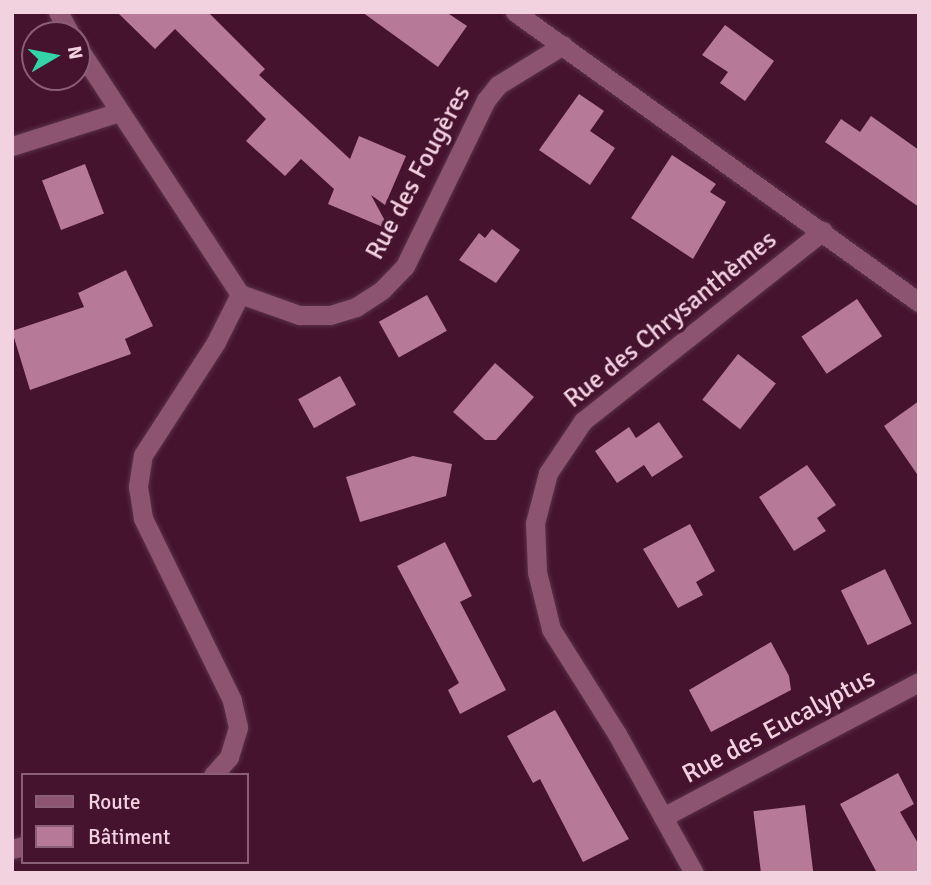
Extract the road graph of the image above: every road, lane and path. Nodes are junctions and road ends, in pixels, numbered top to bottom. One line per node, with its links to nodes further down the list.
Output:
1 (515, 12): 2 (street, Rue des Chrysanthèmes)
2 (563, 45): 6 (street, Rue des Chrysanthèmes); 7 (street, Rue des Fougères)
3 (91, 68): 4 (street)
4 (119, 112): 5 (street); 7 (street)
5 (12, 146)
6 (823, 230): 8 (street, Rue des Chrysanthèmes); 11 (street, Rue des Chrysanthèmes)
7 (240, 294): 10 (street)
8 (919, 302)
9 (919, 682): 11 (street, Rue des Eucalyptus)
10 (215, 773)
11 (663, 817): 12 (street, Rue des Chrysanthèmes)
12 (694, 873)

